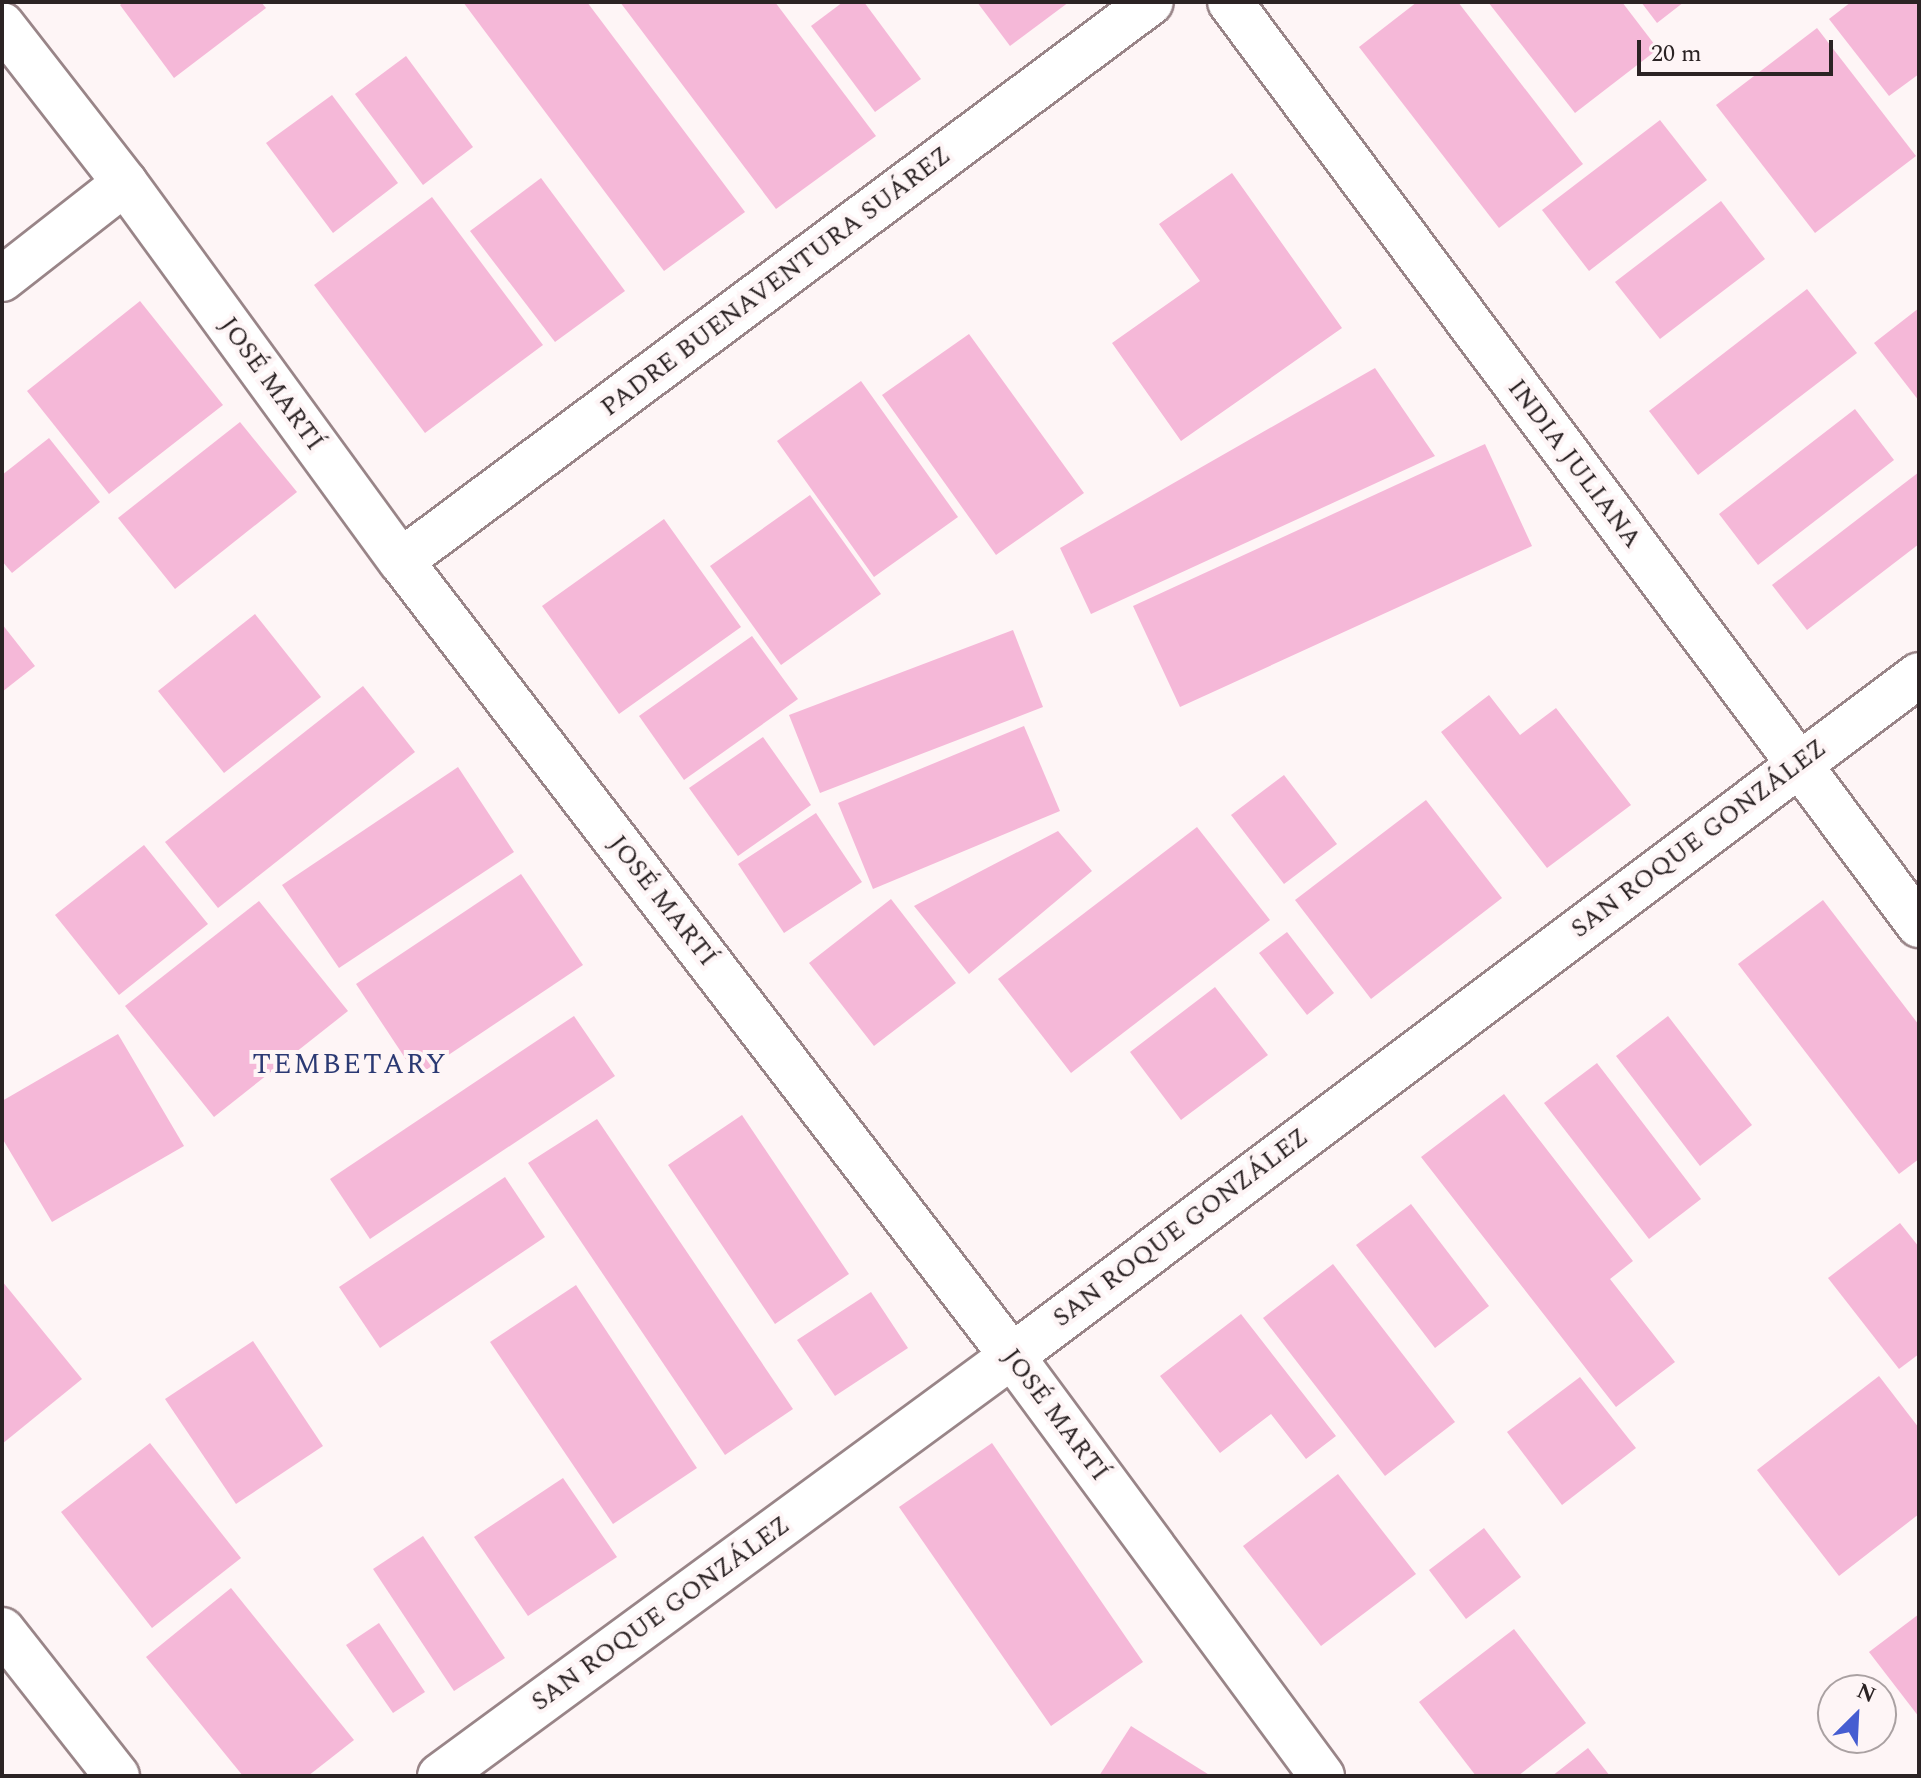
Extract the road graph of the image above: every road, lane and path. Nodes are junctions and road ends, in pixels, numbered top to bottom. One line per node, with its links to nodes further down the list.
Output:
1 (1151, 2): 6 (street, PADRE BUENAVENTURA SUÁREZ)
2 (1230, 2): 8 (street, INDIA JULIANA)
3 (2, 25): 4 (street, JOSÉ MARTÍ)
4 (125, 183): 5 (street); 6 (street, JOSÉ MARTÍ)
5 (2, 279)
6 (401, 561): 10 (street, JOSÉ MARTÍ)
7 (1919, 675): 8 (street, SAN ROQUE GONZÁLEZ)
8 (1797, 765): 9 (street, INDIA JULIANA); 10 (street, SAN ROQUE GONZÁLEZ)
9 (1919, 925)
10 (1012, 1356): 13 (street, SAN ROQUE GONZÁLEZ); 14 (street, JOSÉ MARTÍ)
11 (2, 1630): 12 (street)
12 (117, 1776)
13 (440, 1776)
14 (1322, 1776)

